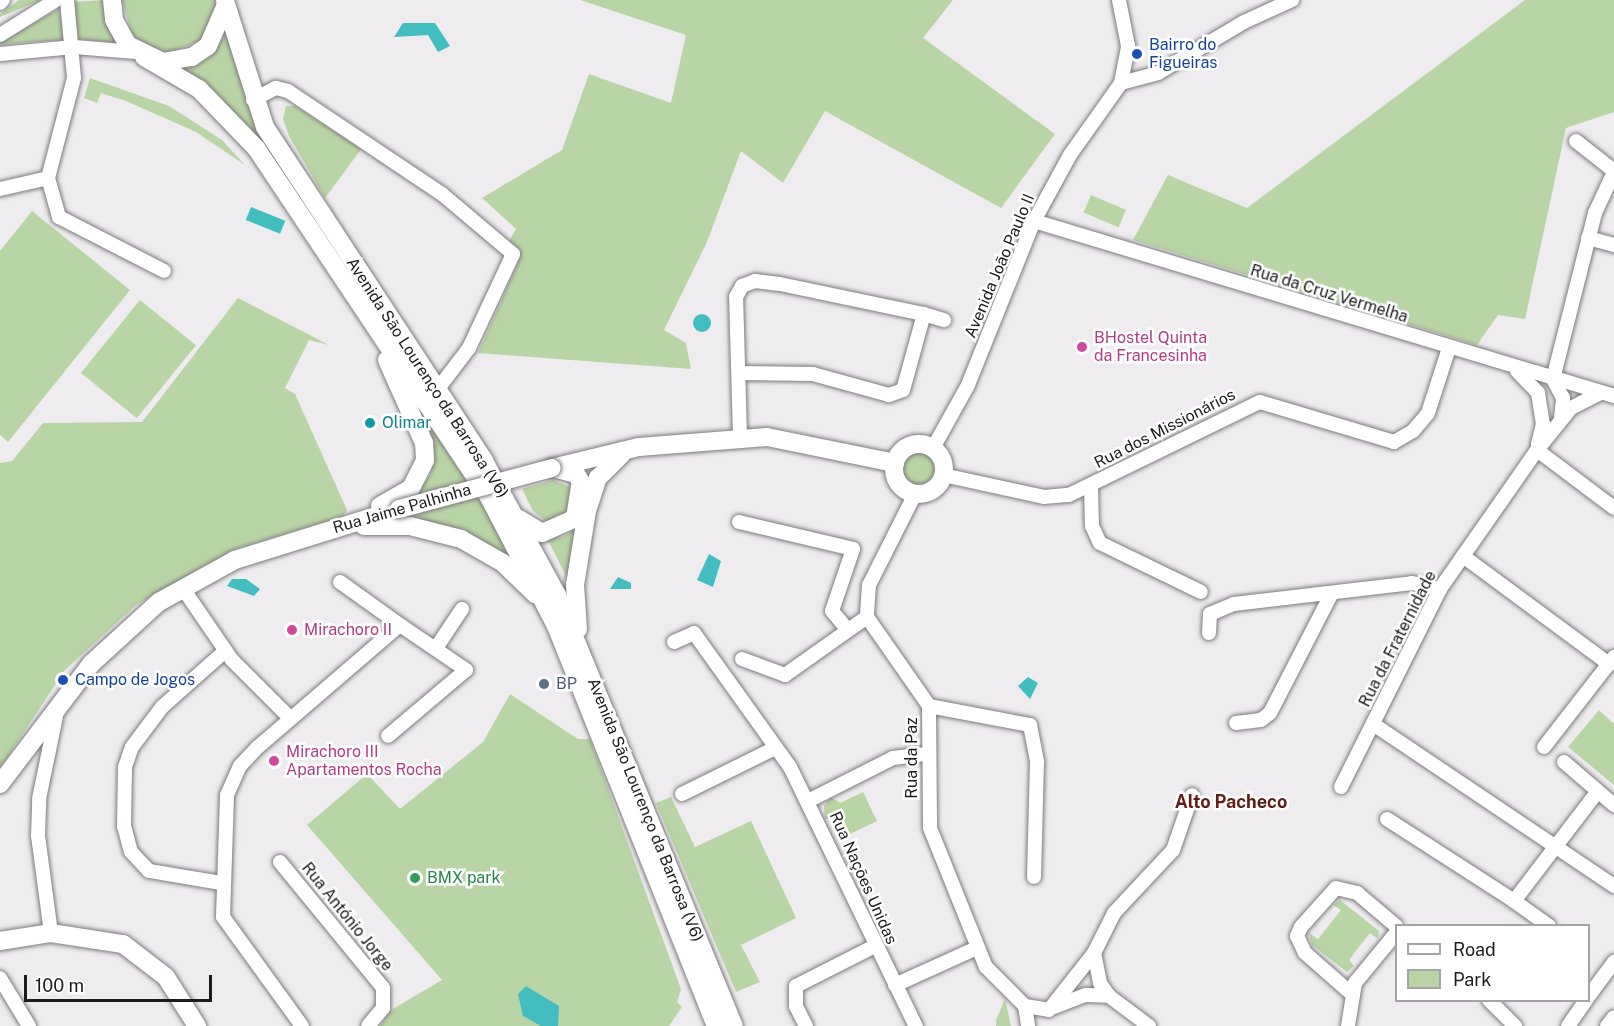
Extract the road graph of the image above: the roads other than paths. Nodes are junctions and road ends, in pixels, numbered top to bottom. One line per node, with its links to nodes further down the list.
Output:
1 (66, 0): 6 (street); 8 (street)
2 (112, 0): 10 (main road, Avenida São Lourenço da Barrosa (V6))
3 (224, 0): 10 (main road, Avenida São Lourenço da Barrosa (V6)); 12 (main road, Avenida São Lourenço da Barrosa (V6))
4 (1119, 0): 11 (street, Avenida João Paulo II)
5 (1292, 0): 11 (street)
6 (51, 5): 7 (street)
7 (0, 35)
8 (74, 47): 9 (street); 10 (street); 15 (street)
9 (0, 54)
10 (140, 54): 21 (main road, Avenida São Lourenço da Barrosa (V6))
11 (1121, 83): 17 (street, Avenida João Paulo II)
12 (254, 100): 28 (main road, Avenida São Lourenço da Barrosa (V6)); 28 (street)
13 (1576, 141): 14 (street)
14 (1614, 171): 18 (street)
15 (48, 178): 16 (street); 20 (street)
16 (0, 189)
17 (1034, 221): 24 (street, Rua da Cruz Vermelha); 34 (street, Avenida João Paulo II)
18 (1588, 238): 19 (street); 27 (street)
19 (1614, 245)
20 (164, 271)
21 (364, 310): 44 (main road); 52 (main road, Avenida São Lourenço da Barrosa (V6))
22 (924, 314): 23 (street); 26 (street); 26 (street)
23 (944, 320)
24 (1449, 348): 25 (street, Rua da Cruz Vermelha); 39 (street, Rua dos Missionários)
25 (1513, 367): 27 (street, Rua da Cruz Vermelha); 30 (street)
26 (741, 373): 32 (street)
27 (1560, 383): 29 (street, Rua da Cruz Vermelha); 30 (street); 31 (street)
28 (437, 390): 42 (main road, Avenida São Lourenço da Barrosa (V6))
29 (1607, 394): 31 (street, Rua da Fraternidade)
30 (1542, 409): 35 (street)
31 (1561, 420): 35 (street, Rua da Fraternidade)
32 (740, 437): 33 (main road, Rua Jaime Palhinha); 36 (main road, Rua Jaime Palhinha)
33 (639, 447): 37 (main road, Rua Jaime Palhinha); 62 (main road)
34 (933, 448): 36 (main road); 38 (main road)
35 (1537, 450): 41 (street); 45 (street, Rua da Fraternidade)
36 (895, 463): 40 (main road)
37 (552, 468): 42 (main road); 44 (main road, Rua Jaime Palhinha, bridge)
38 (943, 475): 39 (street, Rua dos Missionários); 40 (main road)
39 (1091, 486): 49 (street)
40 (915, 494): 53 (street)
41 (1614, 508)
42 (513, 512): 62 (main road, Avenida São Lourenço da Barrosa (V6))
43 (738, 522): 55 (street)
44 (339, 527): 47 (main road, Rua Jaime Palhinha); 52 (main road)
45 (1462, 556): 48 (street, Rua da Fraternidade); 61 (street)
46 (340, 582): 54 (street)
47 (182, 587): 59 (street); 63 (main road, Rua Jaime Palhinha)
48 (1440, 589): 50 (street); 67 (street, Rua da Fraternidade)
49 (1201, 592)
50 (1332, 593): 56 (street); 66 (street)
51 (462, 609): 58 (street)
52 (551, 615): 110 (main road, Avenida São Lourenço da Barrosa (V6))
53 (867, 617): 55 (street); 64 (street, Rua da Paz)
54 (399, 625): 58 (street); 65 (street)
55 (848, 630): 60 (street)
56 (1209, 633)
57 (674, 642): 70 (street, Rua Nações Unidas)
58 (436, 648): 68 (street)
59 (225, 651): 65 (street); 84 (street)
60 (742, 659)
61 (1611, 661): 69 (street)
62 (588, 668): 111 (main road, Avenida São Lourenço da Barrosa (V6))
63 (59, 703): 73 (main road, Rua Jaime Palhinha); 89 (street)
64 (929, 706): 71 (street, Rua da Paz); 83 (street)
65 (290, 718): 84 (street)
66 (1236, 723)
67 (1373, 724): 74 (street); 81 (street, Rua da Fraternidade)
68 (388, 736)
69 (1544, 747)
70 (775, 748): 76 (street); 78 (street, Rua Nações Unidas)
71 (927, 754): 78 (street); 93 (street, Rua da Paz)
72 (1564, 762): 75 (street)
73 (0, 784)
74 (1341, 786)
75 (1598, 791): 79 (street); 81 (street)
76 (682, 794)
77 (1192, 795): 94 (street)
78 (810, 800): 92 (street, Rua Nações Unidas)
79 (1614, 805)
80 (1387, 819): 86 (street)
81 (1556, 846): 85 (street, Rua da Fraternidade); 86 (street)
82 (280, 862): 109 (street, Rua António Jorge)
83 (1034, 877)
84 (221, 883): 108 (street)
85 (1614, 886)
86 (1514, 901): 87 (street)
87 (1546, 924)
88 (1395, 925): 98 (street)
89 (51, 933): 91 (main road); 107 (main road)
90 (1395, 934): 98 (street)
91 (0, 941)
92 (875, 946): 97 (street, Rua Nações Unidas); 112 (street)
93 (977, 948): 97 (street); 103 (street, Rua da Paz)
94 (1094, 953): 100 (street); 104 (street)
95 (1614, 962): 99 (street)
96 (0, 978): 106 (street)
97 (895, 985): 113 (street, Rua Nações Unidas)
98 (1353, 995): 116 (street)
99 (1590, 995)
100 (1109, 996): 104 (street); 115 (street)
101 (1491, 1002): 117 (street)
102 (1585, 1002): 118 (street)
103 (1025, 1006): 104 (street); 114 (street)
104 (1049, 1010)
105 (1614, 1017): 119 (street)
106 (29, 1026)
107 (196, 1026)
108 (302, 1026)
109 (368, 1026)
110 (716, 1026)
111 (734, 1026)
112 (806, 1026)
113 (916, 1026)
114 (1028, 1026)
115 (1149, 1026)
116 (1348, 1026)
117 (1515, 1026)
118 (1568, 1026)
119 (1607, 1026)

